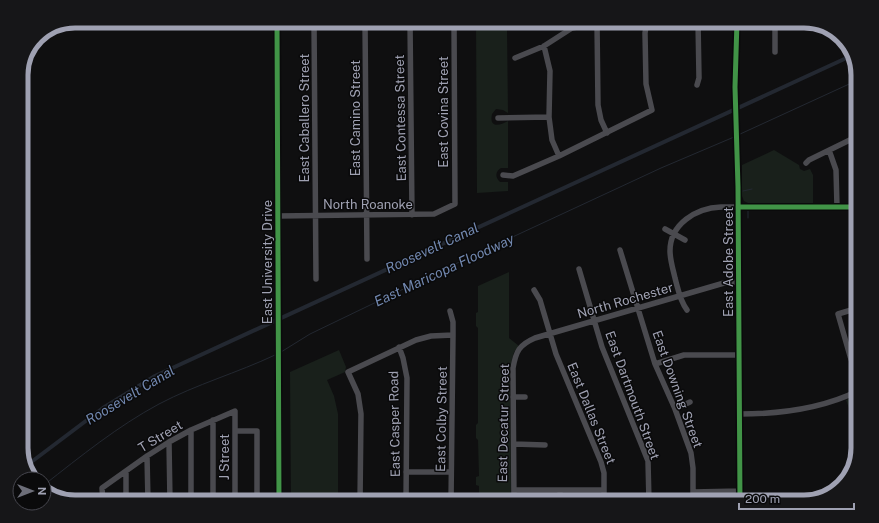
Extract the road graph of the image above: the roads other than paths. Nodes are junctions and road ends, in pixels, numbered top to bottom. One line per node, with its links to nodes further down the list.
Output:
1 (277, 28): 29 (main road, East University Drive)
2 (314, 28): 30 (street, East Caballero Street)
3 (366, 28): 31 (street, East Camino Street)
4 (410, 28): 28 (street, East Contessa Street)
5 (454, 28): 24 (street, East Covina Street)
6 (572, 28): 12 (street)
7 (597, 28): 18 (street)
8 (646, 28): 18 (street)
9 (698, 28): 15 (street)
10 (737, 28): 25 (street, East Adobe Street)
11 (775, 28): 13 (street)
12 (544, 46): 14 (street); 16 (street)
13 (775, 52)
14 (515, 58)
15 (697, 85)
16 (549, 117): 17 (street); 21 (street)
17 (498, 118)
18 (607, 133): 21 (street)
19 (851, 139): 20 (street)
20 (829, 150): 22 (street); 26 (street)
21 (559, 156): 23 (street)
22 (806, 163)
23 (504, 175)
24 (455, 204): 28 (street, North Roanoke)
25 (738, 207): 26 (street); 33 (street); 39 (street, East Adobe Street)
26 (837, 207): 27 (street)
27 (851, 207)
28 (412, 215): 31 (street, North Roanoke)
29 (278, 216): 30 (street, North Roanoke); 84 (main road, East University Drive)
30 (315, 216): 31 (street, North Roanoke); 38 (street, East Caballero Street)
31 (367, 216): 36 (street, East Camino Street)
32 (665, 230): 33 (street)
33 (674, 234): 34 (street); 41 (street)
34 (685, 240)
35 (620, 250): 42 (street, East Downing Street)
36 (367, 259)
37 (579, 269): 46 (street, East Dartmouth Street)
38 (316, 279)
39 (739, 282): 41 (street, North Rochester); 51 (street, East Adobe Street)
40 (534, 290): 47 (street, East Dallas Street)
41 (680, 295): 42 (street, North Rochester); 43 (street)
42 (638, 308): 46 (street, North Rochester); 53 (street, East Downing Street)
43 (687, 310)
44 (851, 310): 52 (street)
45 (450, 311): 48 (street, East Colby Street)
46 (594, 321): 47 (street, North Rochester); 91 (street, East Dartmouth Street)
47 (549, 334): 49 (street, North Rochester); 73 (street, East Dallas Street)
48 (453, 335): 50 (street); 70 (street, East Colby Street)
49 (521, 346): 55 (street, East Decatur Street)
50 (399, 347): 69 (street, East Casper Road); 85 (street)
51 (739, 355): 53 (street); 60 (street, East Adobe Street)
52 (851, 359)
53 (655, 364): 58 (street, East Downing Street)
54 (851, 394): 60 (street)
55 (513, 396): 56 (street); 65 (street, East Decatur Street)
56 (525, 397)
57 (690, 402): 58 (street)
58 (675, 409): 75 (street, East Downing Street)
59 (235, 411): 61 (street, T Street); 63 (street, J Street)
60 (740, 414): 74 (street, East Adobe Street)
61 (213, 420): 62 (street, T Street); 81 (street)
62 (191, 430): 64 (street, T Street); 80 (street)
63 (235, 431): 82 (street, J Street); 83 (street)
64 (169, 442): 67 (street, T Street); 79 (street)
65 (514, 444): 66 (street); 71 (street, East Decatur Street)
66 (545, 445)
67 (147, 456): 68 (street, T Street); 78 (street)
68 (126, 471): 76 (street, T Street); 77 (street)
69 (406, 472): 70 (street); 86 (street, East Casper Road)
70 (451, 472): 87 (street, East Colby Street)
71 (514, 490): 72 (street); 88 (street, East Decatur Street)
72 (560, 490): 73 (street); 89 (street)
73 (604, 490): 90 (street, East Dallas Street)
74 (740, 491): 75 (street); 93 (street, East Adobe Street)
75 (693, 492): 92 (street, East Downing Street)
76 (102, 495)
77 (126, 495)
78 (148, 495)
79 (170, 495)
80 (191, 495)
81 (213, 495)
82 (235, 495)
83 (257, 495)
84 (278, 495)
85 (360, 495)
86 (406, 495)
87 (451, 495)
88 (514, 495)
89 (560, 495)
90 (604, 495)
91 (649, 495)
92 (693, 495)
93 (740, 495)

